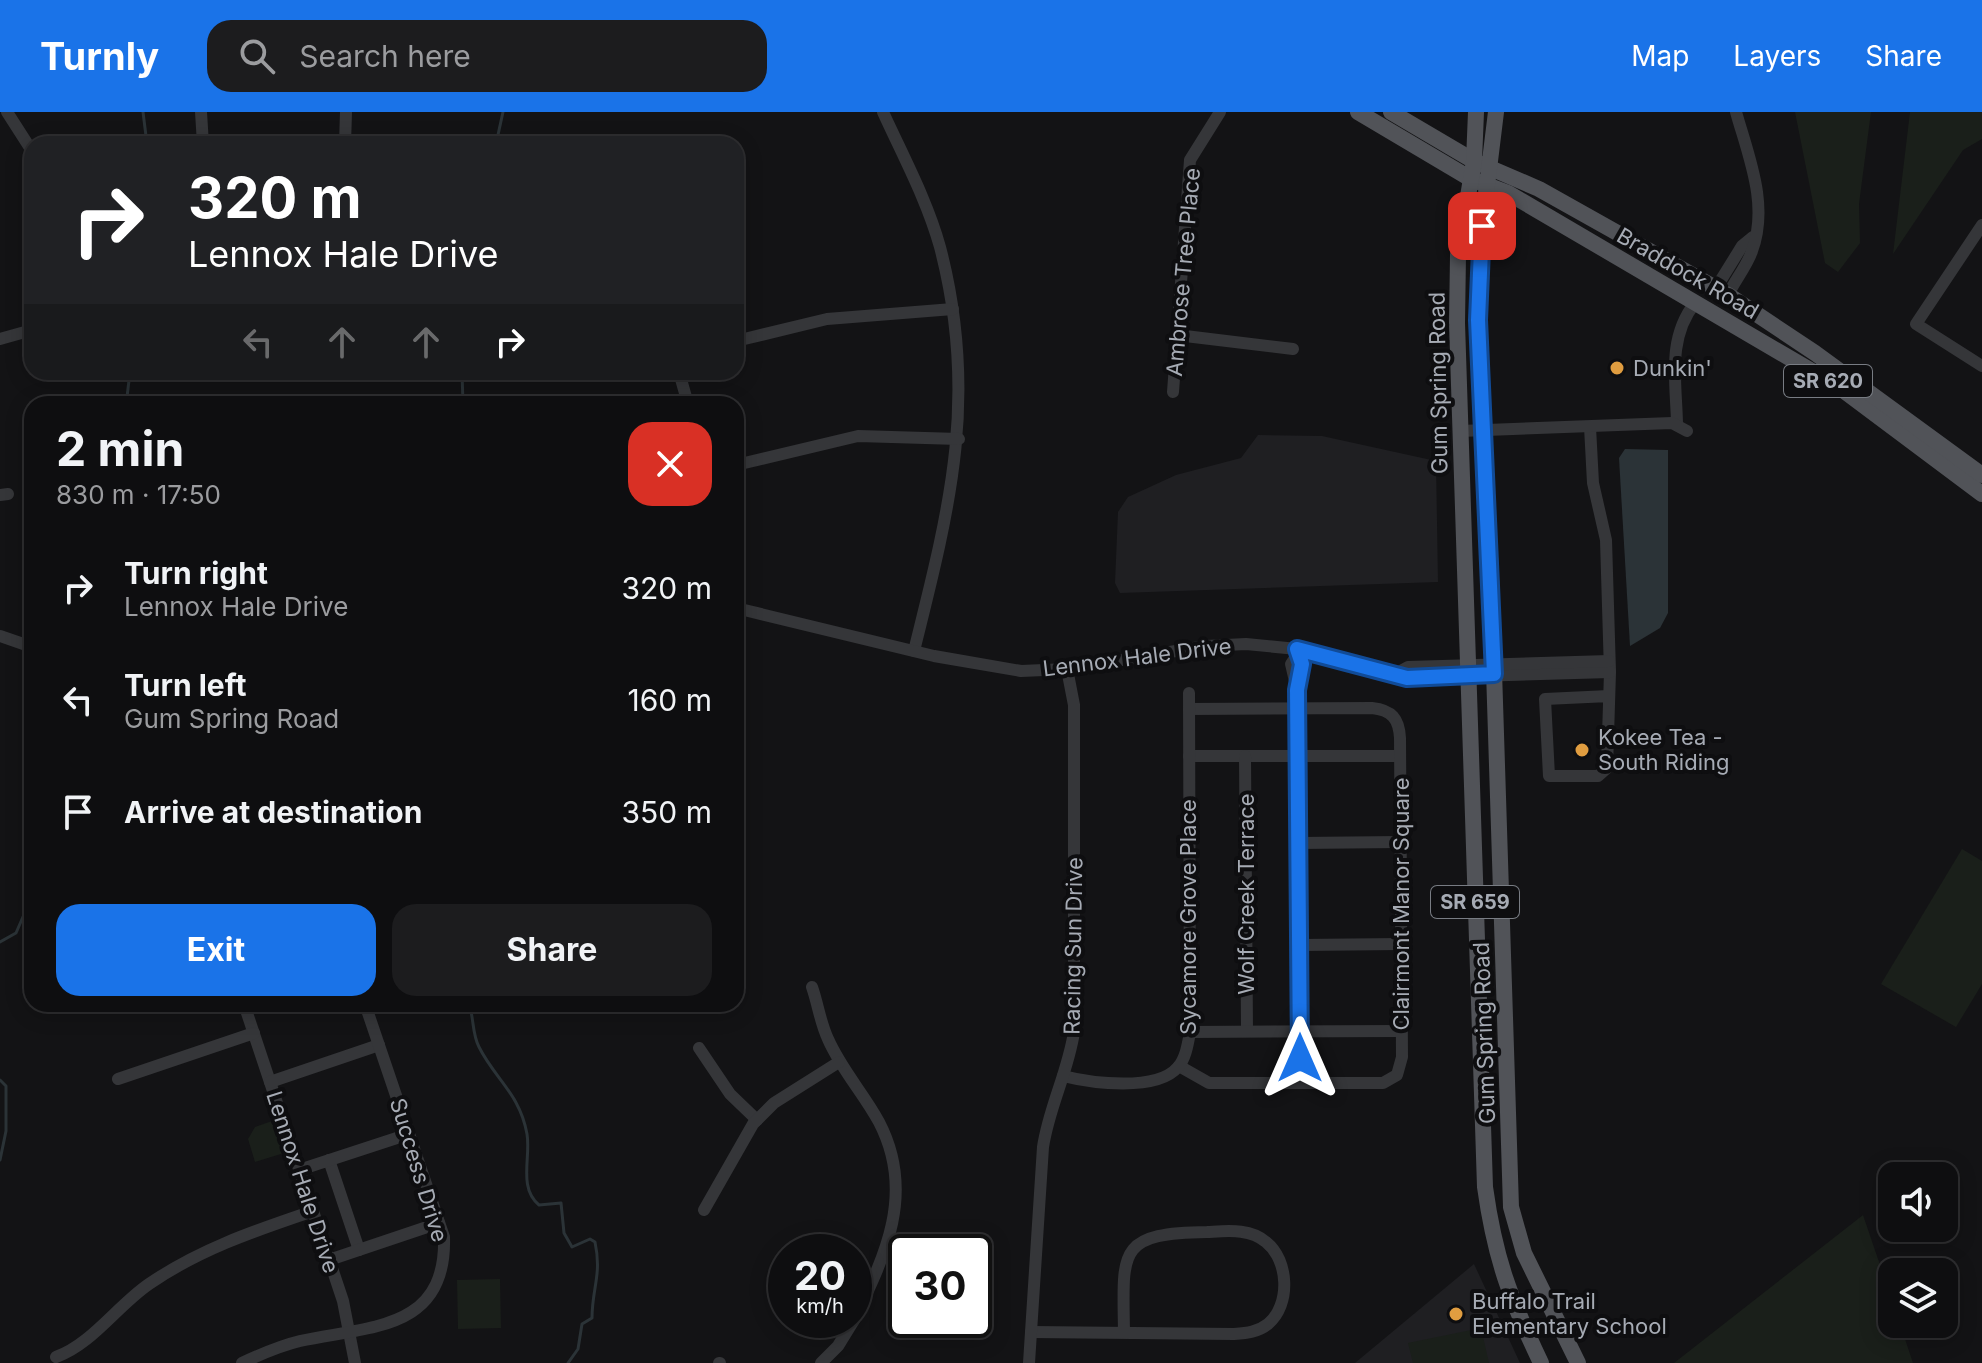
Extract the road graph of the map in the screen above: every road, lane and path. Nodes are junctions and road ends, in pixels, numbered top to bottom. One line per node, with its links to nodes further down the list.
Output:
1 (7, 112): 13 (street)
2 (201, 112): 11 (street)
3 (346, 112): 12 (street)
4 (883, 112): 21 (street)
5 (1220, 112): 23 (street, Ambrose Tree Place)
6 (1358, 112): 16 (main road, Braddock Road)
7 (1391, 112): 14 (main road, Braddock Road / SR 620)
8 (1476, 112): 14 (main road, Gum Spring Road / SR 659)
9 (1496, 112): 15 (main road, Gum Spring Road / SR 659)
10 (1736, 112): 19 (street)
11 (202, 136)
12 (345, 136)
13 (24, 139)
14 (1474, 161): 15 (main road, Braddock Road / SR 620); 16 (main road, Gum Spring Road / SR 659)
15 (1489, 176): 16 (main road, Braddock Road); 19 (main road, Braddock Road / SR 620); 20 (main road, Braddock Road / SR 620); 31 (main road, Gum Spring Road / SR 659)
16 (1471, 179): 32 (main road, Gum Spring Road / SR 659)
17 (1982, 225): 18 (street)
18 (1977, 241): 28 (street)
19 (1722, 291): 27 (main road, Braddock Road / SR 620)
20 (1695, 303): 27 (main road); 30 (street); 36 (main road, Braddock Road / SR 620)
21 (953, 309): 25 (street); 33 (street)
22 (24, 332): 24 (street)
23 (1177, 335): 26 (street); 29 (street, Ambrose Tree Place)
24 (0, 339)
25 (744, 339)
26 (1293, 349)
27 (1815, 353): 35 (main road, Braddock Road / SR 620)
28 (1982, 366)
29 (1173, 392)
30 (1590, 427): 31 (street); 42 (street)
31 (1484, 430): 32 (street); 44 (main road, Gum Spring Road / SR 659)
32 (1460, 431): 45 (main road, Gum Spring Road / SR 659)
33 (959, 439): 34 (street); 40 (street)
34 (744, 463)
35 (1982, 475)
36 (1982, 494)
37 (744, 610): 40 (street, Lennox Hale Drive)
38 (0, 636): 39 (street)
39 (24, 644)
40 (914, 651): 43 (street, Lennox Hale Drive)
41 (1297, 652): 43 (street, Lennox Hale Drive); 45 (street, Lennox Hale Drive); 49 (street)
42 (1610, 667): 44 (street, Lennox Hale Drive); 47 (street)
43 (1067, 669): 70 (street, Racing Sun Drive)
44 (1493, 669): 45 (street, Lennox Hale Drive); 94 (main road, Gum Spring Road / SR 659)
45 (1468, 671): 93 (main road, Gum Spring Road / SR 659)
46 (1189, 693): 48 (street, Sycamore Grove Place)
47 (1609, 696): 47 (street)
48 (1189, 709): 49 (street, Clairmont Manor Square); 50 (street, Sycamore Grove Place)
49 (1297, 709): 52 (street); 53 (street, Clairmont Manor Square)
50 (1189, 756): 51 (street); 63 (street, Sycamore Grove Place)
51 (1245, 756): 52 (street); 61 (street, Wolf Creek Terrace)
52 (1297, 756): 53 (street); 55 (street)
53 (1400, 756): 54 (street, Clairmont Manor Square)
54 (1400, 842): 55 (street); 56 (street, Clairmont Manor Square)
55 (1299, 843): 57 (street)
56 (1401, 944): 57 (street); 62 (street, Clairmont Manor Square)
57 (1300, 945): 64 (street)
58 (812, 987): 68 (street)
59 (247, 1012): 65 (street, Lennox Hale Drive)
60 (368, 1012): 66 (street, Success Drive)
61 (1247, 1031): 63 (street); 64 (street)
62 (1401, 1031): 64 (street); 73 (street, Clairmont Manor Square)
63 (1190, 1032): 69 (street, Sycamore Grove Place)
64 (1300, 1032): 73 (street)
65 (254, 1033): 71 (street); 72 (street, Lennox Hale Drive)
66 (379, 1045): 72 (street); 75 (street, Success Drive)
67 (699, 1048): 74 (street)
68 (839, 1062): 74 (street); 83 (street)
69 (1179, 1066): 70 (street, Sycamore Grove Place); 73 (street, Clairmont Manor Square)
70 (1063, 1076): 85 (street, Racing Sun Drive)
71 (118, 1079)
72 (270, 1082): 77 (street, Lennox Hale Drive)
73 (1299, 1083)
74 (757, 1120): 78 (street)
75 (409, 1134): 76 (street); 80 (street, Success Drive)
76 (329, 1160): 77 (street); 81 (street)
77 (299, 1170): 79 (street, Lennox Hale Drive)
78 (704, 1210)
79 (313, 1211): 82 (street, Lennox Hale Drive); 88 (street)
80 (439, 1223): 81 (street); 84 (street, Success Drive)
81 (359, 1250): 82 (street)
82 (329, 1260): 84 (street, Lennox Hale Drive)
83 (872, 1283)
84 (350, 1332): 89 (street, Success Drive); 90 (street, Lennox Hale Drive)
85 (1031, 1332): 86 (street); 92 (street, Racing Sun Drive)
86 (1124, 1333): 86 (street)
87 (843, 1338): 91 (street)
88 (56, 1357)
89 (242, 1363)
90 (355, 1363)
91 (821, 1363)
92 (1029, 1363)
93 (1541, 1363)
94 (1578, 1363)

